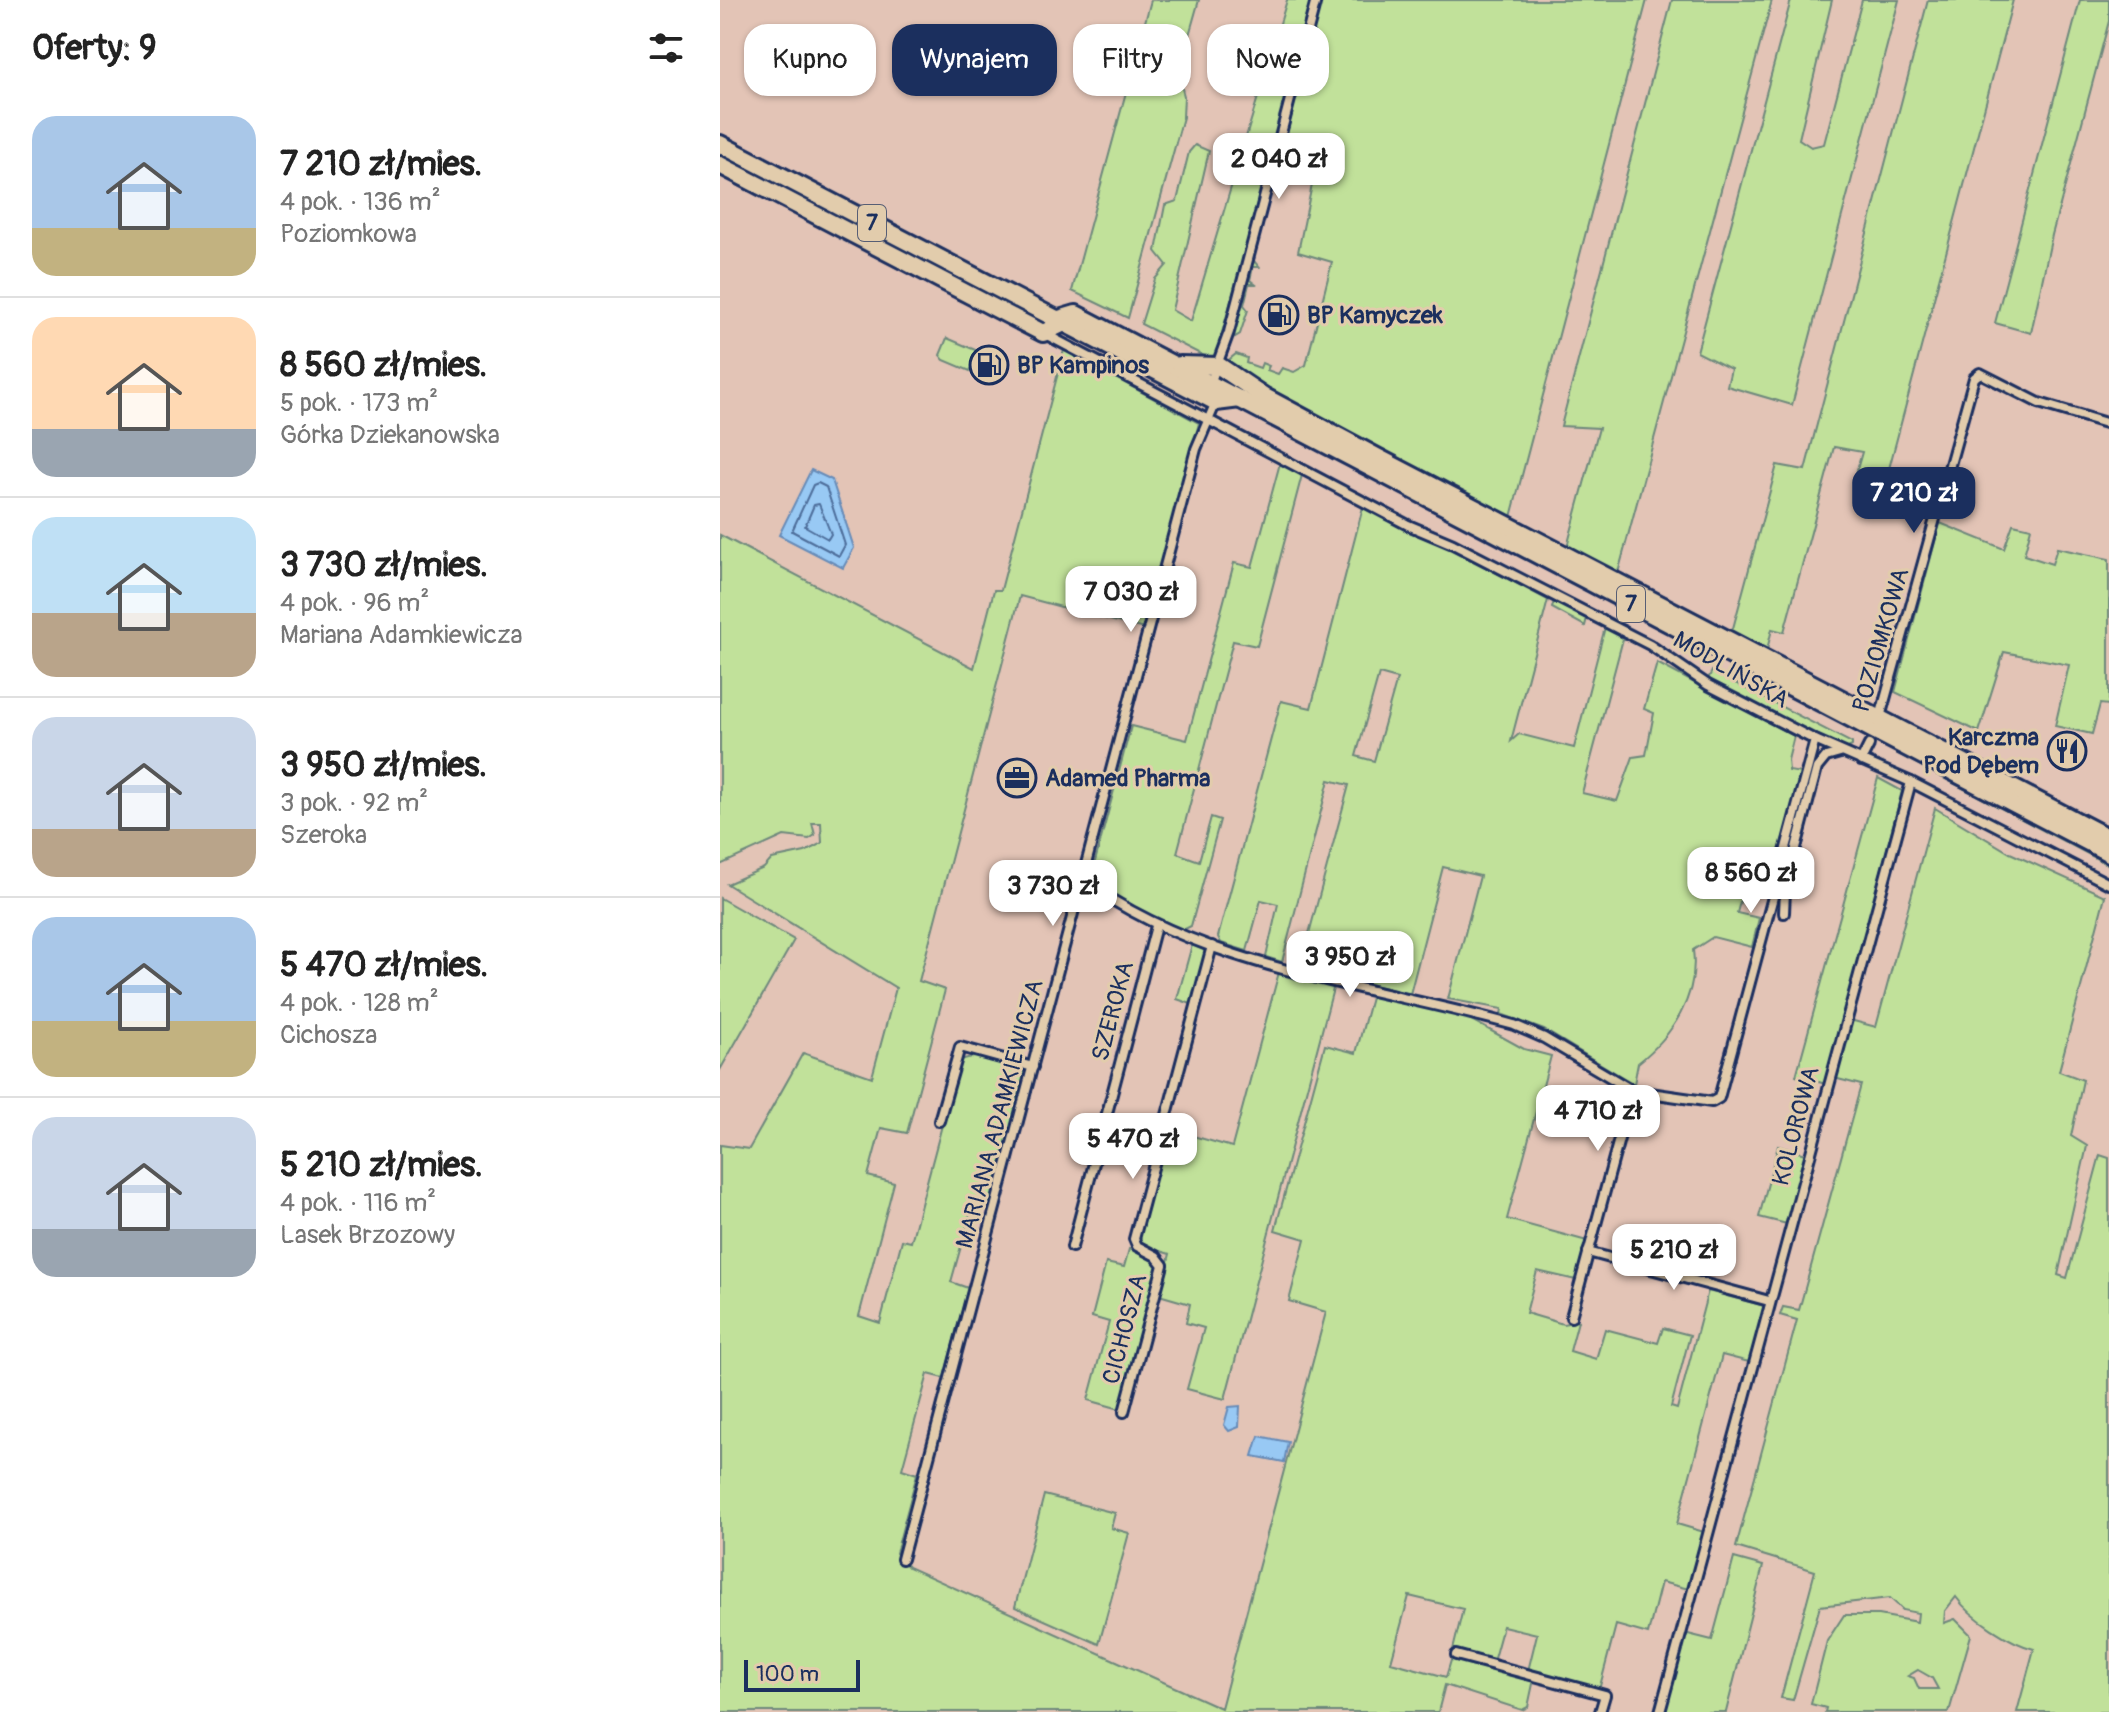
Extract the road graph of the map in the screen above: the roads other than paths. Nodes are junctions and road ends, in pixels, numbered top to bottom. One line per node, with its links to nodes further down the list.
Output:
1 (1316, 0): 9 (street)
2 (720, 144): 4 (highway, 7)
3 (720, 165): 5 (highway)
4 (934, 256): 5 (highway); 6 (highway, 7)
5 (942, 281): 7 (highway)
6 (1066, 321): 7 (highway); 8 (highway, 7); 10 (highway, 7)
7 (1047, 335): 13 (street, MODLIŃSKA)
8 (1174, 365): 9 (highway); 10 (highway, 7)
9 (1219, 366): 10 (street); 15 (highway)
10 (1203, 388): 11 (highway, 7); 12 (highway, 7)
11 (1240, 399): 12 (highway); 15 (highway, 7)
12 (1216, 402): 13 (street, MARIANA ADAMKIEWICZA)
13 (1207, 419): 16 (street, MODLIŃSKA); 22 (street, MARIANA ADAMKIEWICZA)
14 (2109, 424): 15 (street, POZIOMKOWA)
15 (1875, 731): 18 (street); 20 (highway); 21 (highway, 7)
16 (1815, 740): 17 (street, MODLIŃSKA); 28 (street)
17 (1841, 753): 18 (street, MODLIŃSKA); 24 (street)
18 (1861, 761): 19 (street, MODLIŃSKA)
19 (1911, 782): 23 (street, MODLIŃSKA); 32 (street, KOLOROWA)
20 (2109, 838)
21 (2109, 853)
22 (1083, 880): 25 (street); 27 (street, MARIANA ADAMKIEWICZA)
23 (2109, 884)
24 (1784, 913)
25 (1156, 926): 26 (street); 30 (street, SZEROKA)
26 (1212, 946): 28 (street); 34 (street, CICHOSZA)
27 (1033, 1067): 29 (street); 35 (street, MARIANA ADAMKIEWICZA)
28 (1635, 1092): 31 (street)
29 (939, 1121)
30 (1072, 1247)
31 (1588, 1252): 32 (street); 33 (street)
32 (1769, 1301): 38 (street, KOLOROWA)
33 (1571, 1317)
34 (1124, 1412)
35 (902, 1559)
36 (1456, 1655): 37 (street)
37 (1600, 1712)
38 (1660, 1712)

